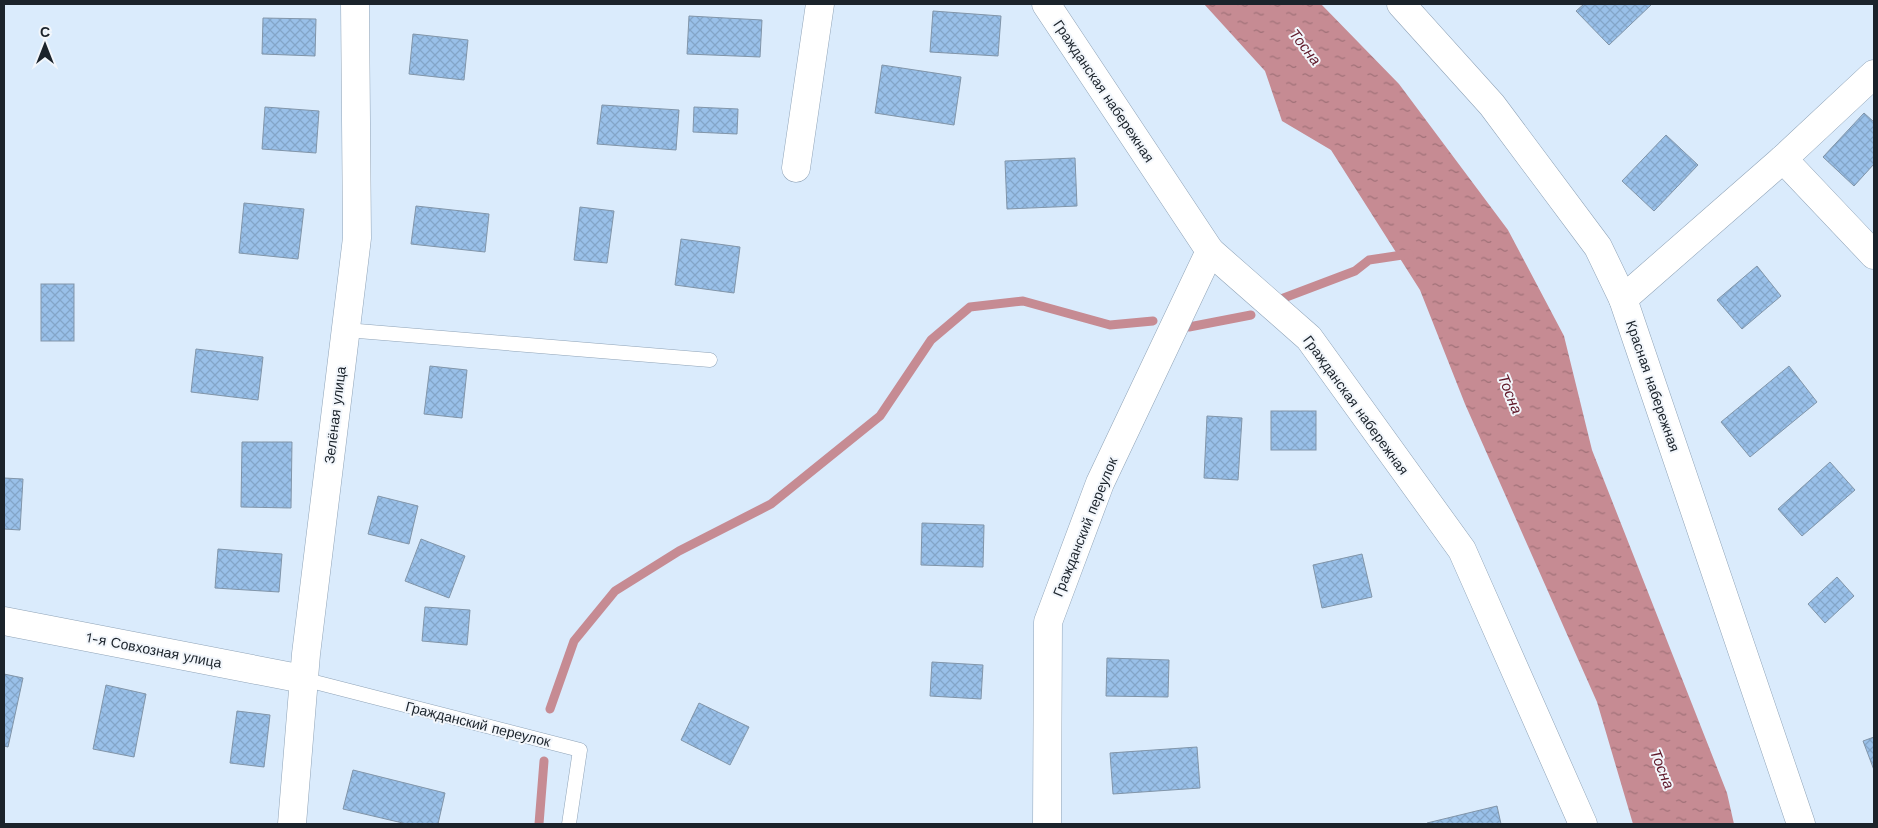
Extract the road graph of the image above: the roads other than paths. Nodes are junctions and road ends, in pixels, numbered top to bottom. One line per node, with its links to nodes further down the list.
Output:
1 (355, 4): 11 (street, Зелёная улица)
2 (820, 4): 7 (street)
3 (1046, 4): 8 (street, Гражданская набережная)
4 (1401, 4): 10 (street, Красная набережная)
5 (1874, 74): 6 (street)
6 (1783, 159): 9 (street); 10 (street)
7 (796, 168)
8 (1210, 251): 17 (street, Гражданский переулок); 18 (street, Гражданская набережная)
9 (1874, 255)
10 (1623, 299): 19 (street, Красная набережная)
11 (346, 330): 12 (lane); 14 (street, Зелёная улица)
12 (710, 360)
13 (4, 621): 14 (street, 1-я Совхозная улица)
14 (303, 679): 15 (street, Зелёная улица); 16 (lane, Гражданский переулок)
15 (292, 824)
16 (570, 824)
17 (1047, 824)
18 (1583, 824)
19 (1801, 824)

